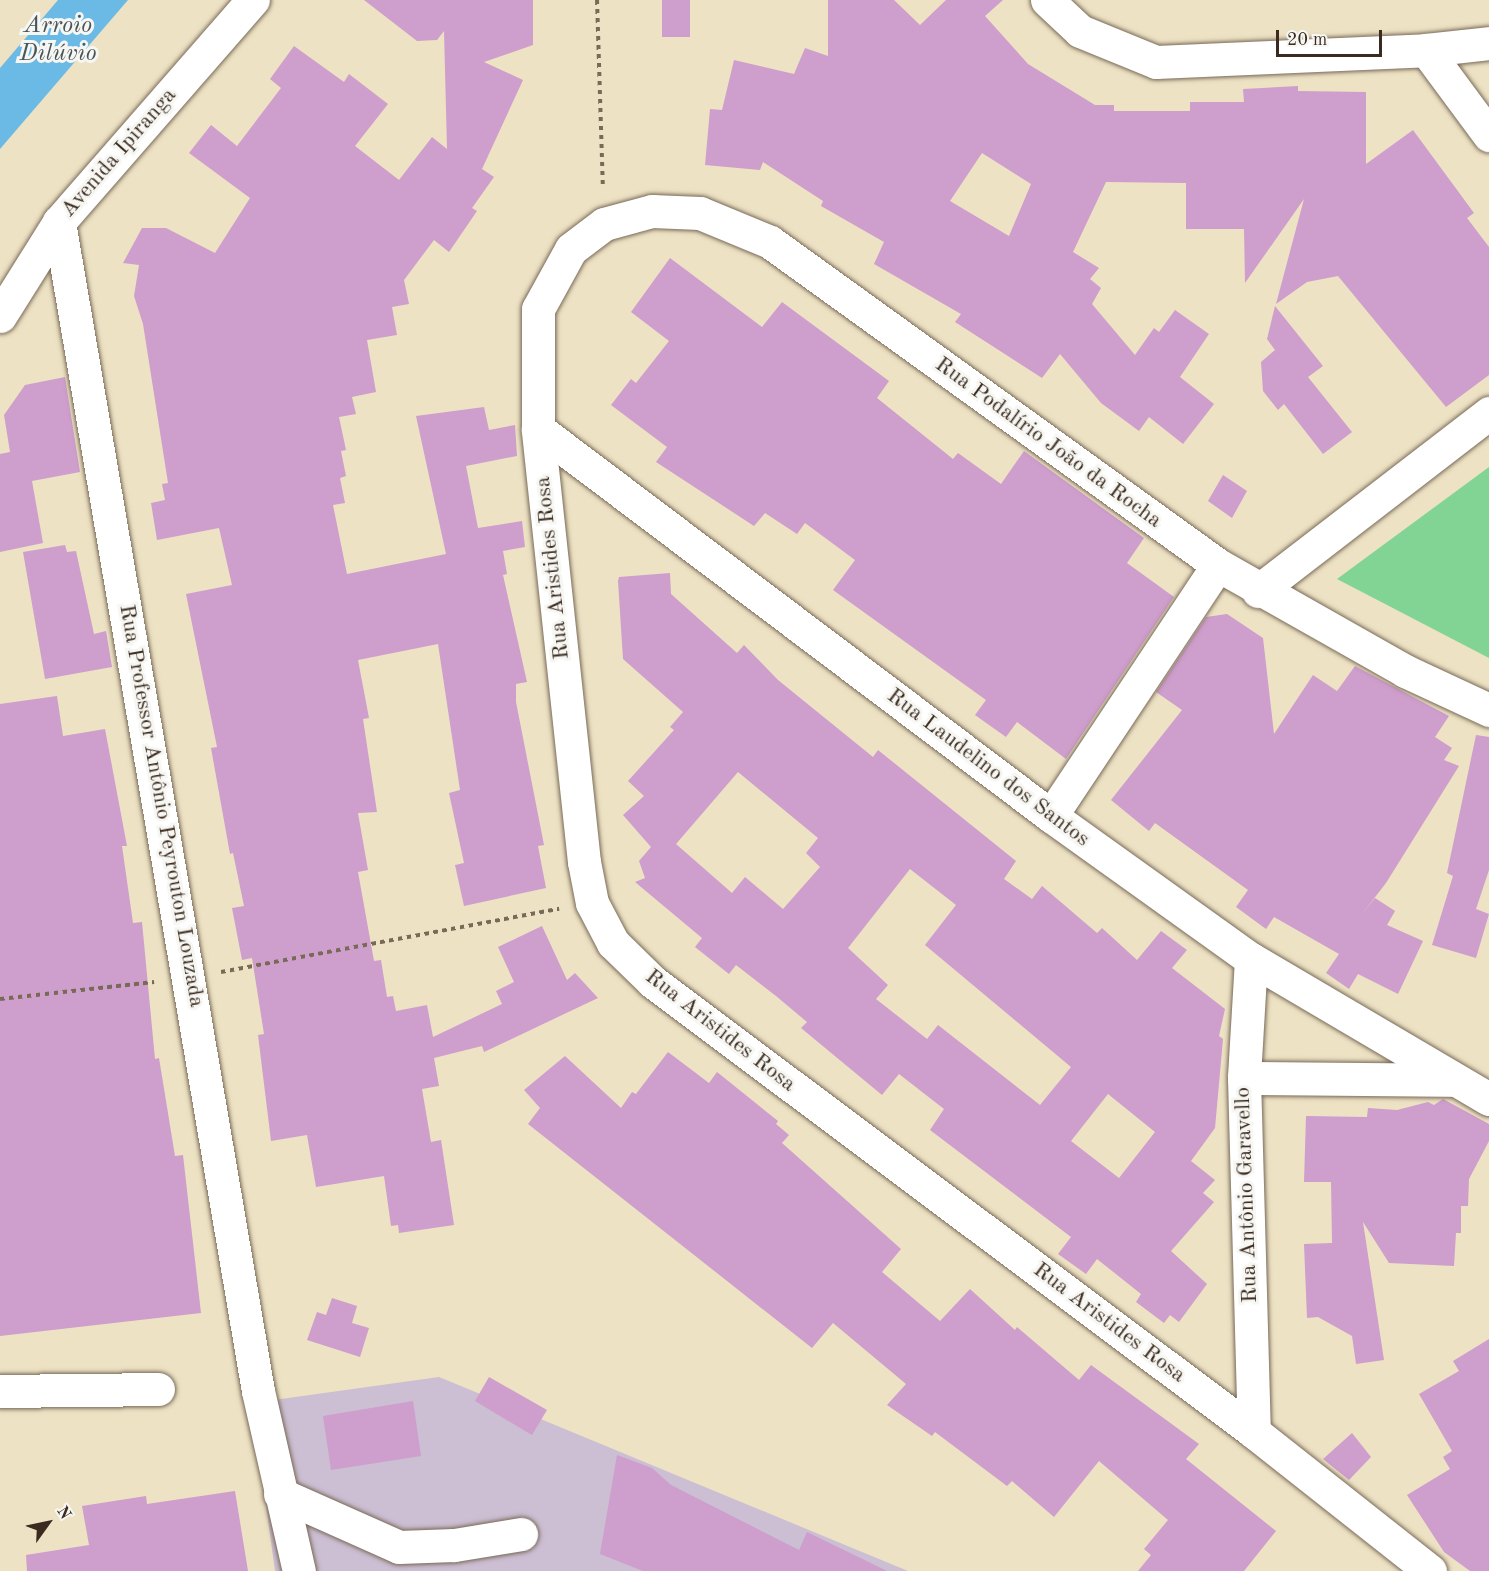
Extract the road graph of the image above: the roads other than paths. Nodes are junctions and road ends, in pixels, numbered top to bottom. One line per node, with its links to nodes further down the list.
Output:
1 (253, 0): 6 (street, Avenida Ipiranga)
2 (1047, 0): 4 (street)
3 (1489, 43): 4 (street)
4 (1426, 50): 5 (street)
5 (1489, 135)
6 (59, 222): 8 (street, Avenida Ipiranga); 23 (street, Rua Professor Antônio Peyrouton Louzada)
7 (604, 224): 10 (street, Rua Aristides Rosa); 11 (street, Rua Podalírio João da Rocha)
8 (0, 316)
9 (1489, 413): 12 (street)
10 (538, 429): 14 (street, Rua Laudelino dos Santos); 22 (street, Rua Aristides Rosa)
11 (1218, 565): 12 (street, Rua Podalírio João da Rocha); 14 (street)
12 (1258, 591): 13 (street, Rua Podalírio João da Rocha)
13 (1489, 710)
14 (1051, 816): 15 (street, Rua Laudelino dos Santos)
15 (1251, 959): 16 (street, Rua Antônio Garavello); 17 (street, Rua Laudelino dos Santos)
16 (1244, 1078): 17 (street, Rua Laudelino dos Santos); 22 (street, Rua Antônio Garavello)
17 (1456, 1080): 18 (street, Rua Laudelino dos Santos); 19 (street)
18 (1489, 1081)
19 (1489, 1099)
20 (158, 1389): 21 (street)
21 (0, 1390)
22 (1254, 1432): 26 (street, Rua Aristides Rosa)
23 (280, 1494): 24 (street); 25 (street, Rua Professor Antônio Peyrouton Louzada)
24 (521, 1534)
25 (299, 1571)
26 (1430, 1571)

